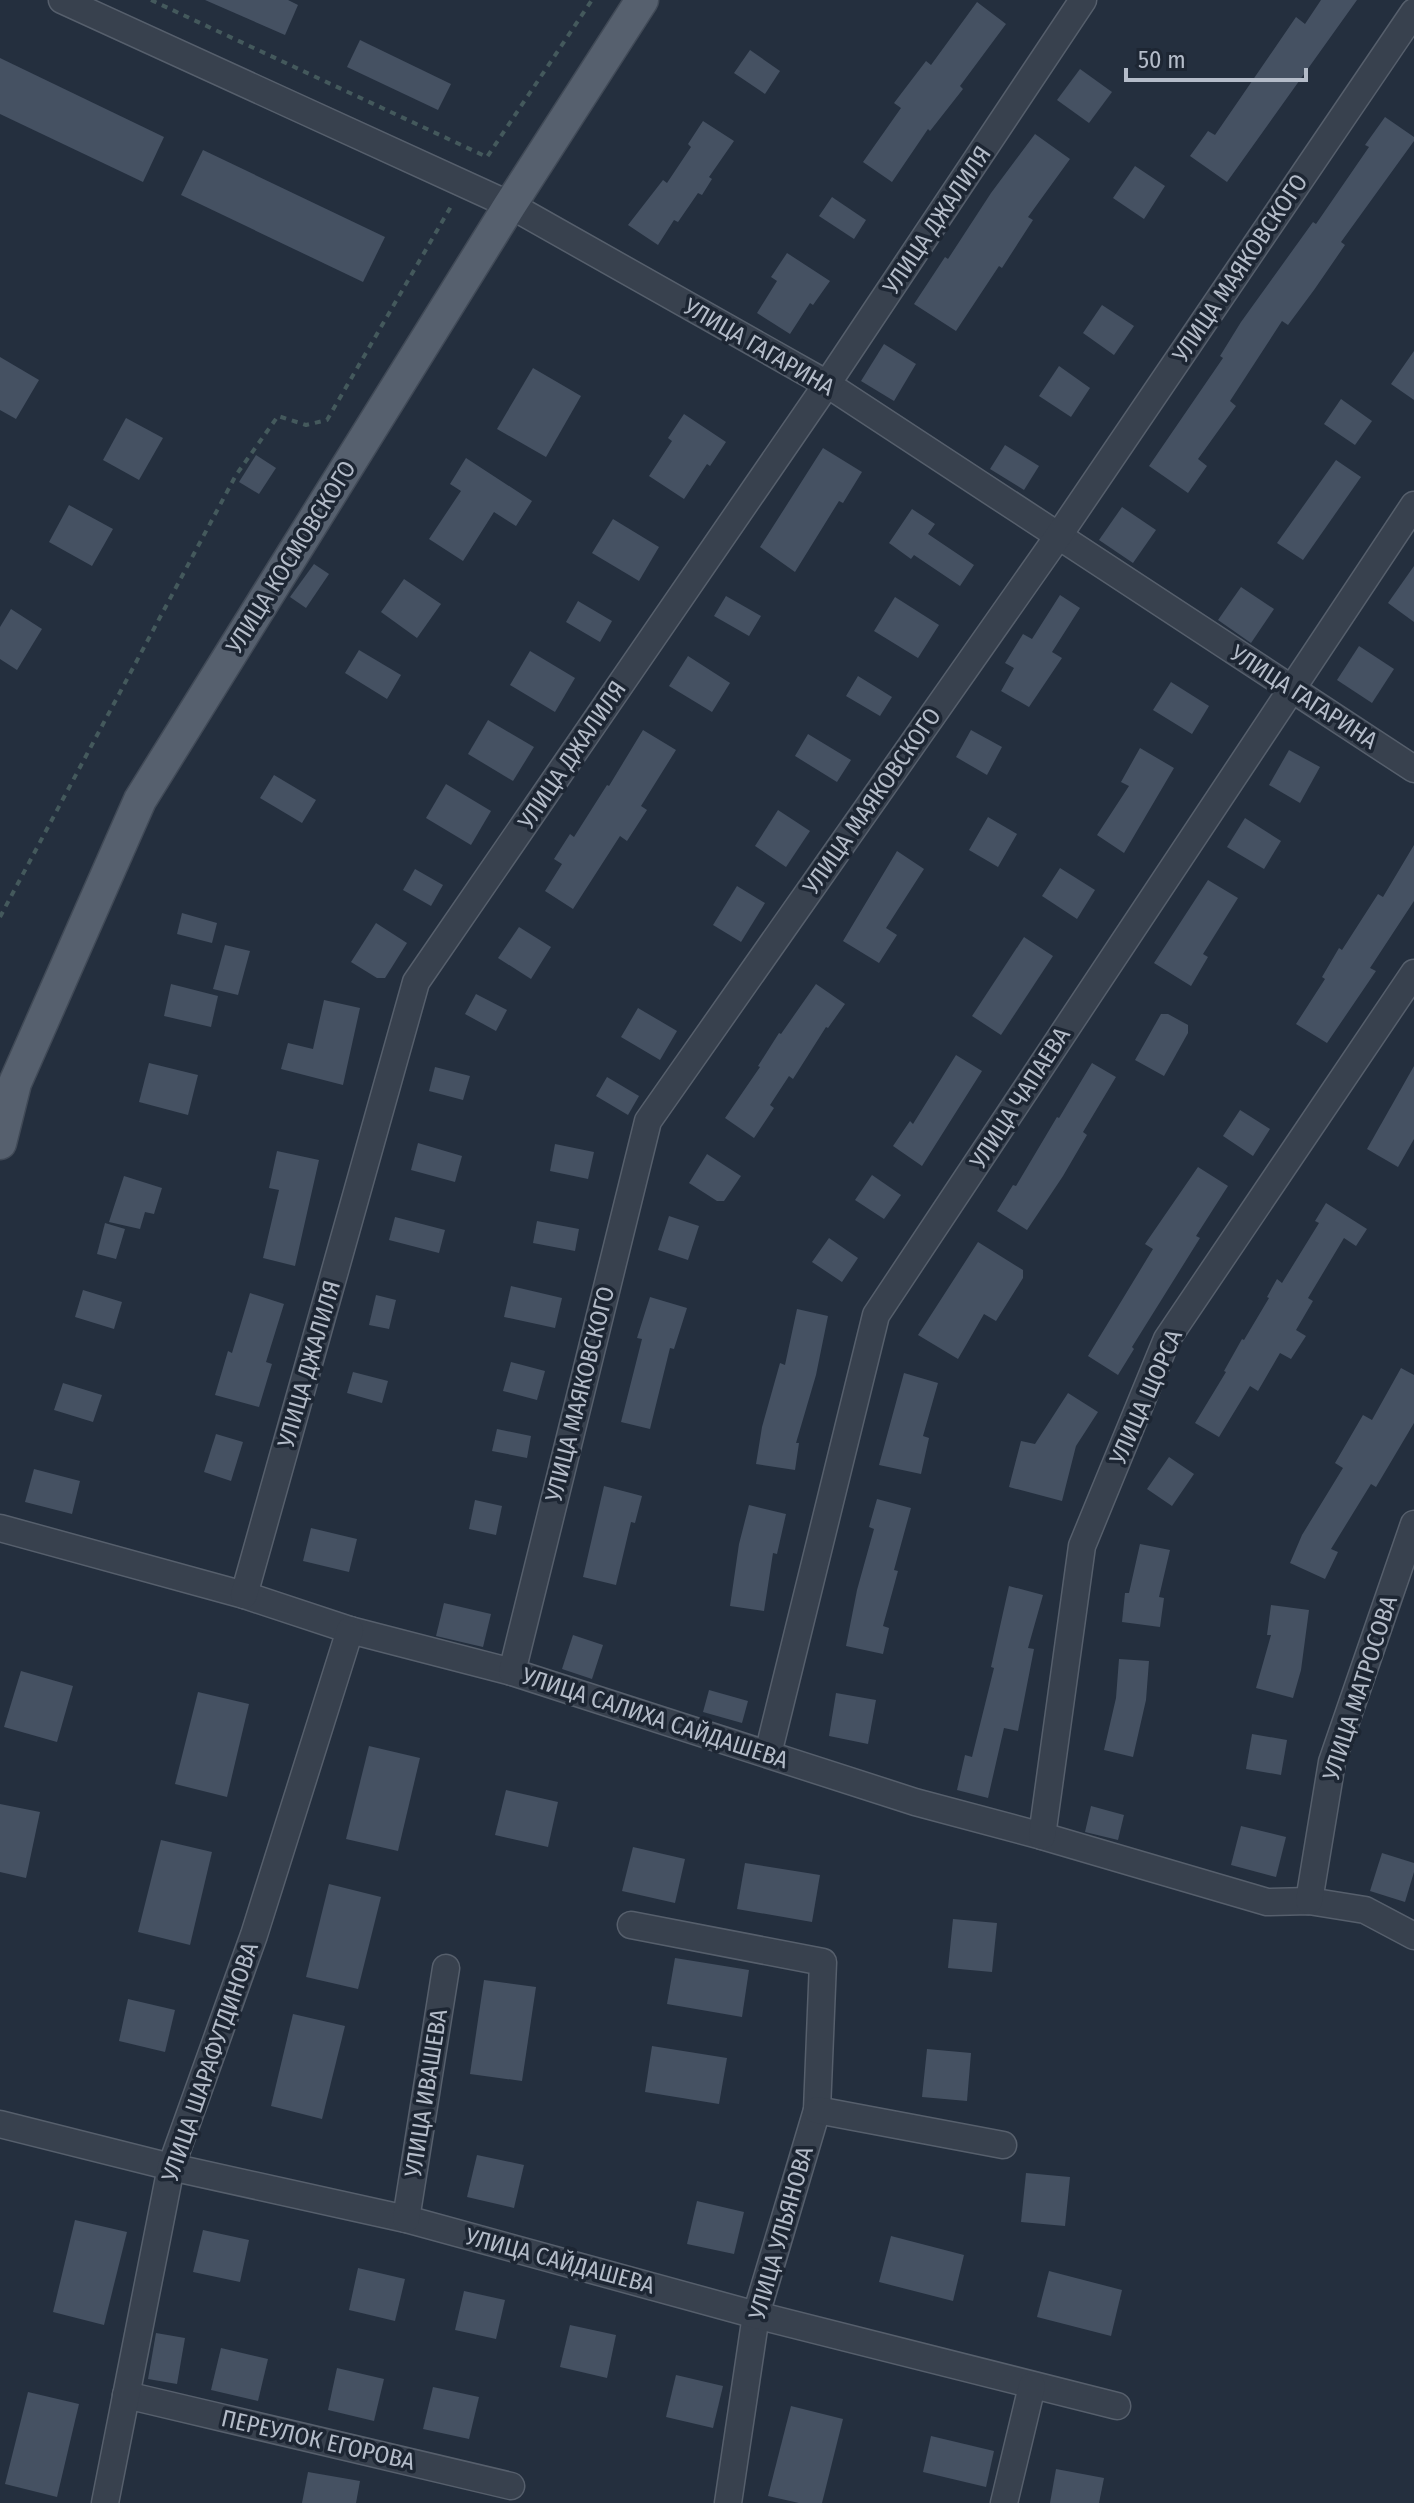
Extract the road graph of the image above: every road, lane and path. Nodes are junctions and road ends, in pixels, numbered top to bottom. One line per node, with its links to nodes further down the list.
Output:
1 (62, 0): 7 (street, УЛИЦА ГАГАРИНА)
2 (151, 0): 3 (path)
3 (592, 0)
4 (642, 0): 8 (main road, УЛИЦА КОСМОВСКОГО)
5 (1083, 0): 9 (street, УЛИЦА ДЖАЛИЛЯ)
6 (1414, 12): 11 (street, УЛИЦА МАЯКОВСКОГО)
7 (464, 184): 8 (street, УЛИЦА ГАГАРИНА); 14 (path)
8 (510, 205): 9 (street, УЛИЦА ГАГАРИНА); 16 (main road, УЛИЦА КОСМОВСКОГО)
9 (827, 384): 11 (street, УЛИЦА ГАГАРИНА); 19 (street, УЛИЦА ДЖАЛИЛЯ)
10 (1414, 505): 12 (street, УЛИЦА ЧАПАЕВА)
11 (1059, 535): 12 (street, УЛИЦА ГАГАРИНА); 21 (street, УЛИЦА МАЯКОВСКОГО)
12 (1291, 688): 13 (street, УЛИЦА ГАГАРИНА); 22 (street, УЛИЦА ЧАПАЕВА)
13 (1414, 769)
14 (0, 917)
15 (1414, 973): 23 (street, УЛИЦА ЩОРСА)
16 (0, 1143)
17 (1414, 1524): 24 (street, УЛИЦА МАТРОСОВА)
18 (0, 1528): 19 (street, УЛИЦА САЛИХА САЙДАШЕВА)
19 (244, 1595): 20 (street, УЛИЦА САЛИХА САЙДАШЕВА)
20 (350, 1630): 21 (street, УЛИЦА САЛИХА САЙДАШЕВА); 31 (street, УЛИЦА ШАРАФУТДИНОВА)
21 (512, 1672): 22 (street, УЛИЦА САЛИХА САЙДАШЕВА)
22 (768, 1754): 23 (street, УЛИЦА САЛИХА САЙДАШЕВА)
23 (1042, 1836): 24 (street, УЛИЦА САЛИХА САЙДАШЕВА)
24 (1309, 1901): 26 (street, УЛИЦА САЛИХА САЙДАШЕВА)
25 (631, 1925): 28 (street, УЛИЦА УЛЬЯНОВА)
26 (1414, 1936)
27 (446, 1968): 32 (street, УЛИЦА ИВАШЕВА)
28 (817, 2110): 30 (street); 33 (street, УЛИЦА УЛЬЯНОВА)
29 (0, 2124): 31 (street, УЛИЦА САЙДАШЕВА)
30 (1003, 2145)
31 (171, 2167): 32 (street, УЛИЦА САЙДАШЕВА); 35 (street, УЛИЦА ШАРАФУТДИНОВА)
32 (406, 2219): 33 (street, УЛИЦА САЙДАШЕВА)
33 (756, 2315): 34 (street, УЛИЦА САЙДАШЕВА); 39 (street, УЛИЦА УЛЬЯНОВА)
34 (1032, 2386): 36 (street, УЛИЦА САЙДАШЕВА); 40 (street)
35 (126, 2395): 37 (street, ПЕРЕУЛОК ЕГОРОВА); 38 (street, УЛИЦА ШАРАФУТДИНОВА)
36 (1117, 2406)
37 (511, 2486)
38 (105, 2503)
39 (728, 2503)
40 (1004, 2503)

